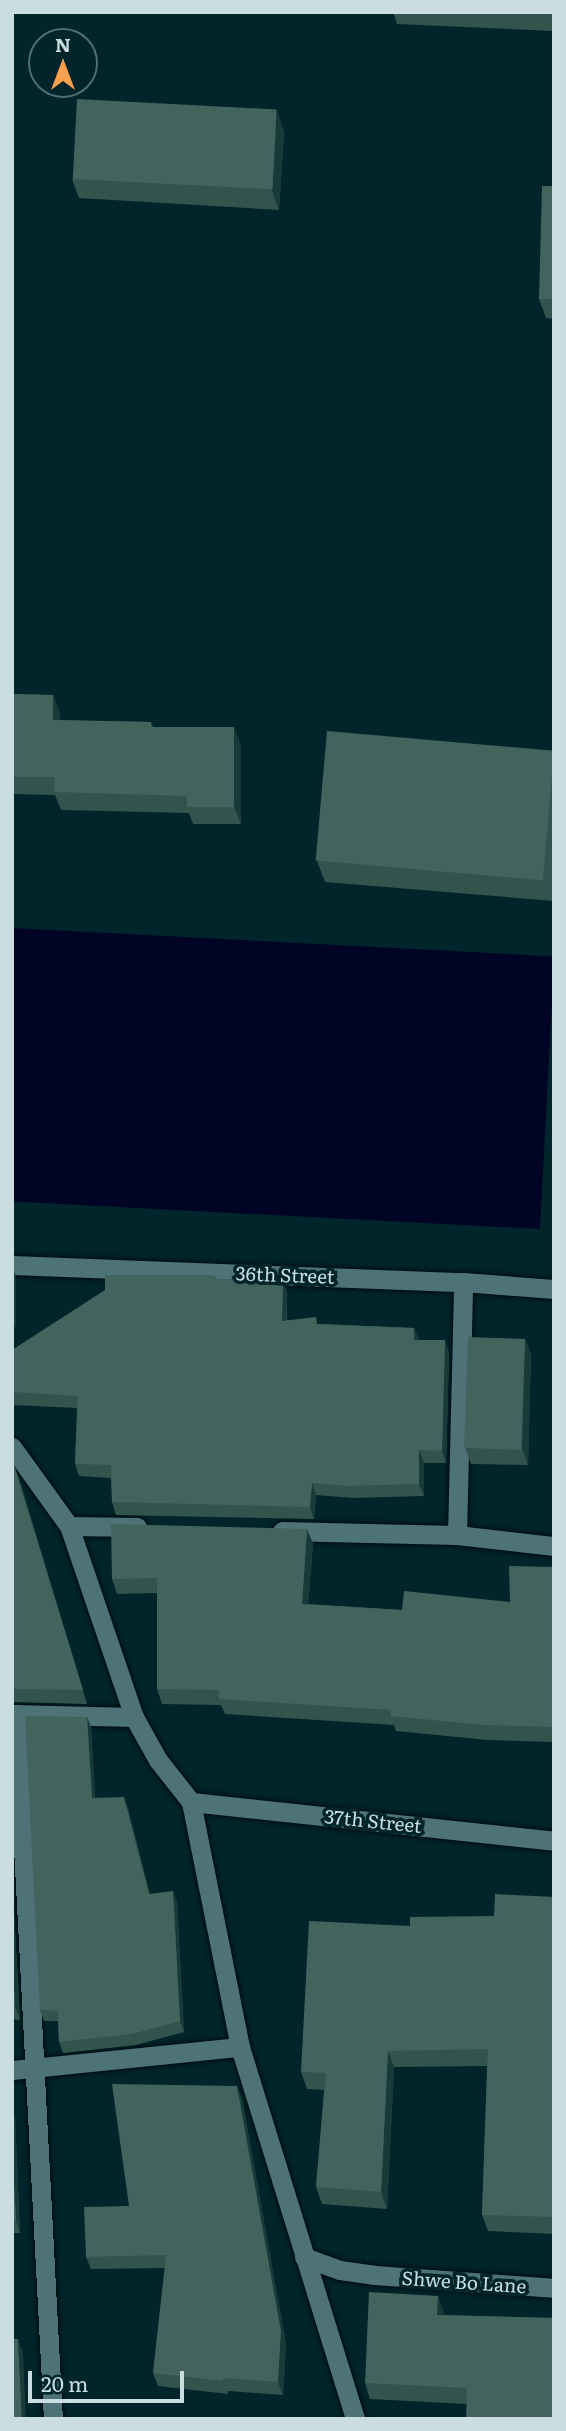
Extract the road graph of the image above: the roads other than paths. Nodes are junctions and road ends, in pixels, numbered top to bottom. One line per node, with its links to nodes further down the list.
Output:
1 (14, 1265): 2 (street, 36th Street)
2 (463, 1282): 3 (street, 36th Street); 8 (street)
3 (554, 1289)
4 (12, 1447): 5 (street)
5 (69, 1526): 6 (street); 11 (street)
6 (152, 1528)
7 (263, 1530): 8 (street)
8 (457, 1535): 9 (street)
9 (554, 1546)
10 (14, 1714): 11 (street); 16 (street)
11 (134, 1717): 12 (street)
12 (191, 1801): 13 (street, 37th Street); 14 (street)
13 (554, 1841)
14 (240, 2047): 16 (street); 17 (street)
15 (12, 2070): 16 (street)
16 (36, 2070): 19 (street)
17 (303, 2257): 18 (street, Shwe Bo Lane); 20 (street)
18 (554, 2288)
19 (53, 2419)
20 (355, 2419)

